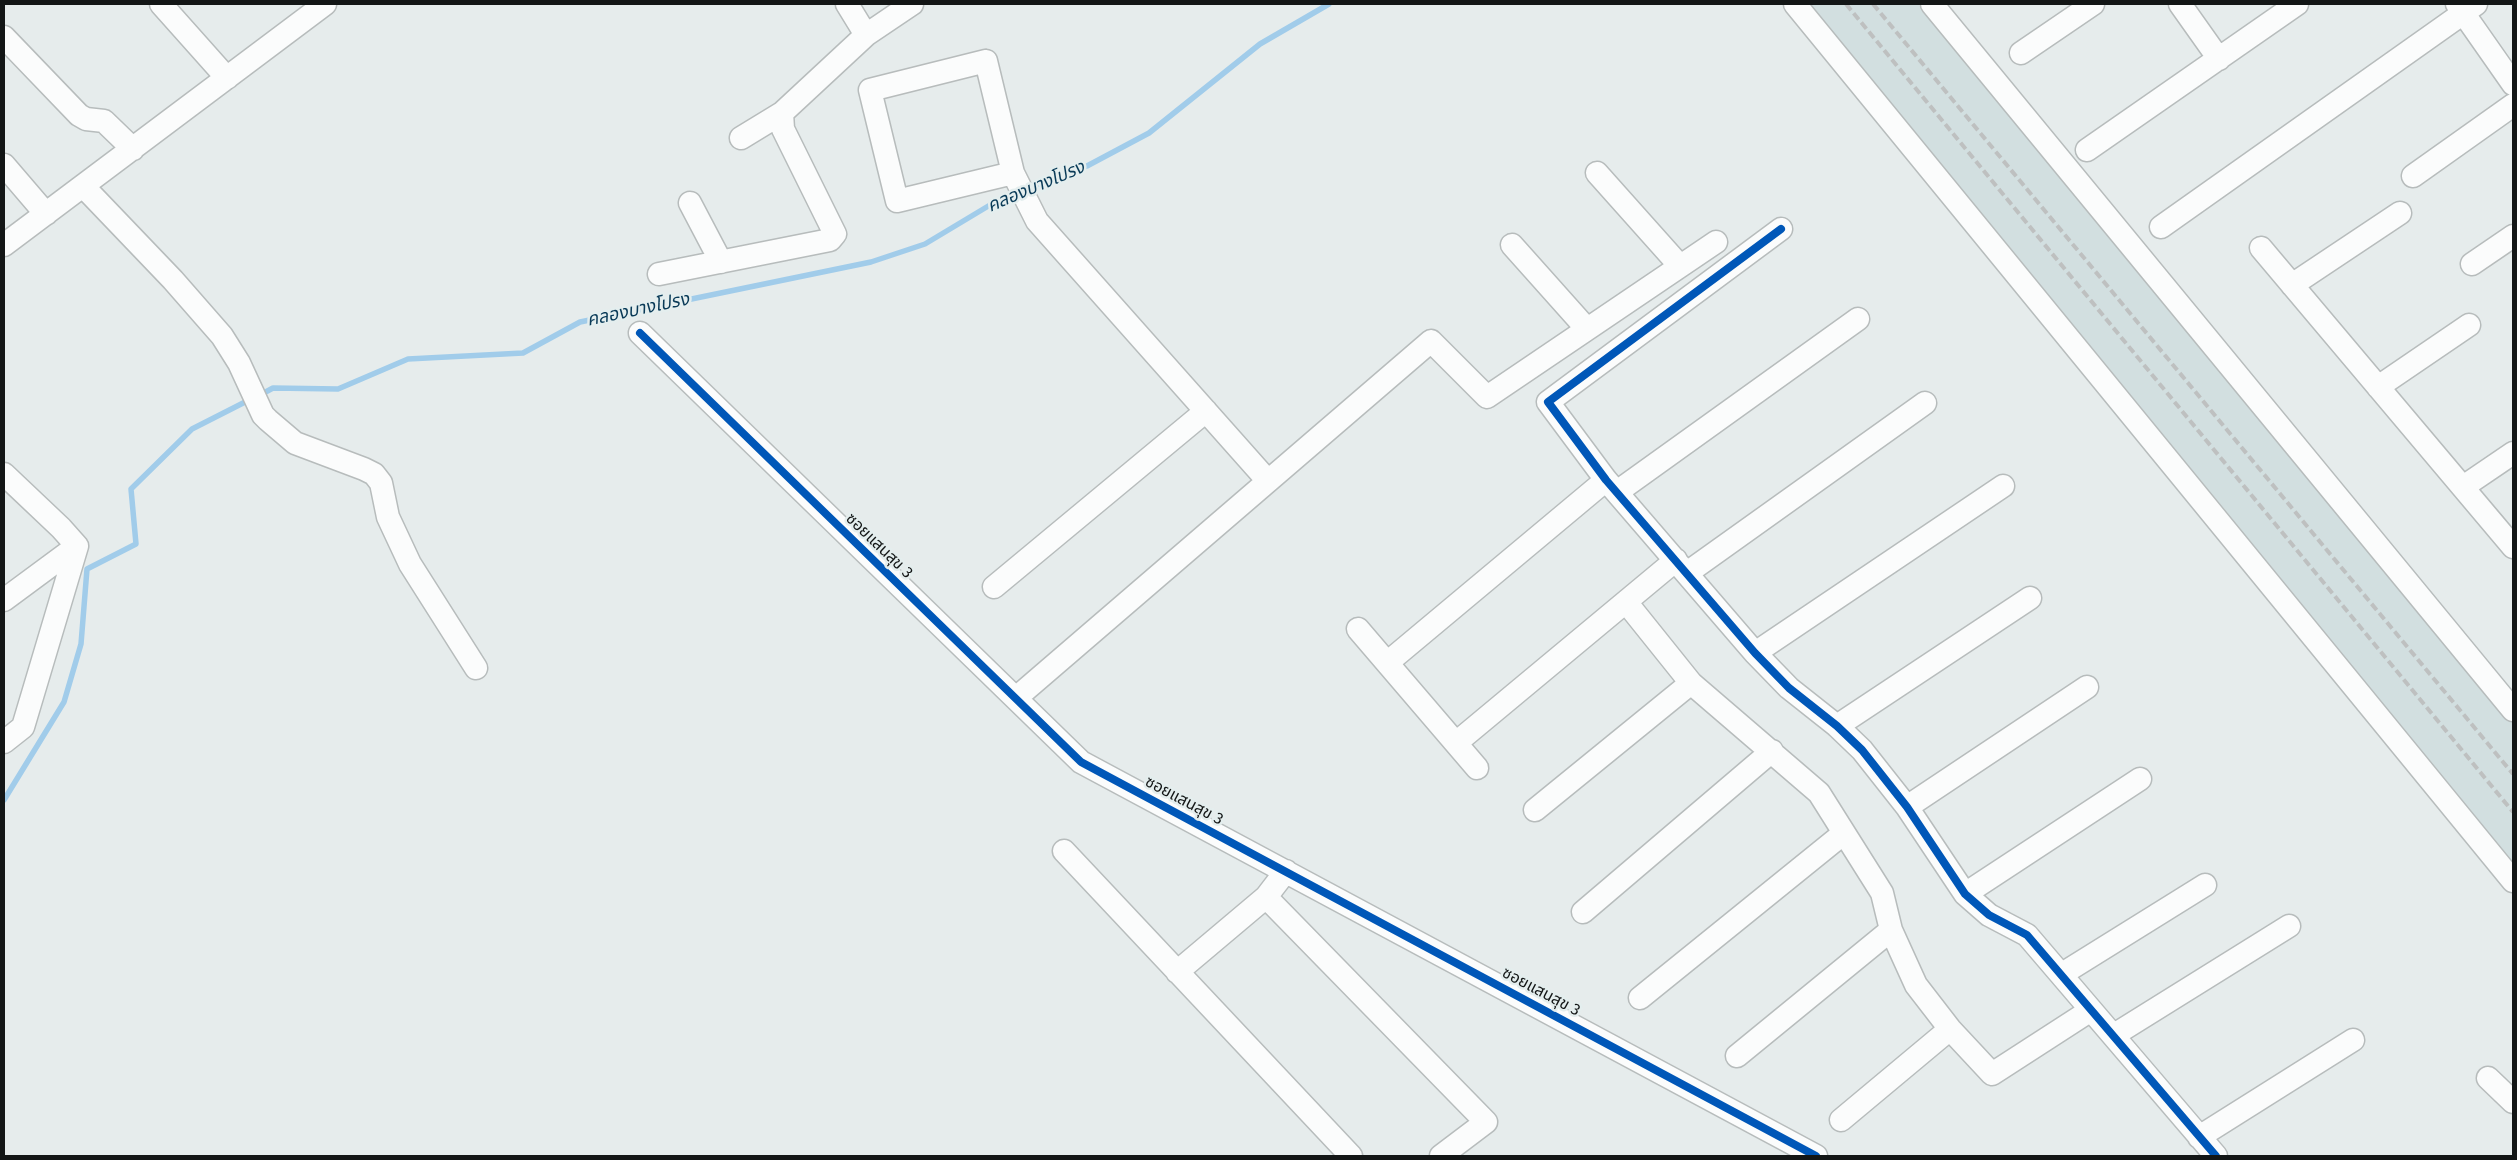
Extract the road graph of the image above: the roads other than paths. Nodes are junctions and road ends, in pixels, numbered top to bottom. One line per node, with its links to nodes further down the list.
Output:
1 (325, 4): 15 (street)
2 (847, 4): 11 (street)
3 (912, 4): 11 (street)
4 (1795, 4): 81 (street)
5 (1932, 4): 69 (street)
6 (2093, 4): 13 (street)
7 (2180, 4): 14 (street)
8 (2297, 4): 14 (street)
9 (166, 6): 15 (street)
10 (2466, 7): 16 (street); 30 (street)
11 (866, 35): 18 (street)
12 (4, 37): 20 (street)
13 (2021, 53)
14 (2219, 59): 21 (street)
15 (227, 78): 20 (street)
16 (2513, 84)
17 (2513, 105): 25 (street)
18 (782, 113): 19 (street); 37 (street)
19 (741, 138)
20 (133, 149): 26 (street)
21 (2087, 150)
22 (4, 165): 29 (street)
23 (1597, 173): 39 (street)
24 (1014, 176): 24 (street); 48 (street)
25 (2413, 176)
26 (83, 186): 29 (street); 65 (street)
27 (690, 203): 37 (street)
28 (2400, 213): 41 (street)
29 (46, 214): 34 (street)
30 (2160, 227)
31 (1781, 229): 52 (street)
32 (2513, 236): 38 (street)
33 (1716, 242): 39 (street)
34 (4, 244)
35 (1512, 245): 44 (street)
36 (2261, 248): 41 (street)
37 (721, 262): 40 (street)
38 (2472, 264)
39 (1680, 266): 44 (street)
40 (659, 274)
41 (2292, 285): 46 (street)
42 (1858, 319): 52 (street)
43 (2469, 325): 46 (street)
44 (1586, 329): 51 (street)
45 (640, 333): 68 (street, ซอยแสนสุข 3)
46 (2378, 387): 54 (street)
47 (1925, 403): 57 (street)
48 (1206, 411): 51 (street); 58 (street)
49 (2513, 453): 54 (street)
50 (4, 474): 55 (street)
51 (1268, 481): 68 (street)
52 (1612, 486): 57 (street); 64 (street)
53 (2003, 486): 63 (street)
54 (2463, 487): 56 (street)
55 (77, 546): 60 (street); 71 (street)
56 (2513, 547)
57 (1681, 566): 61 (street); 63 (street)
58 (994, 587)
59 (2030, 598): 70 (street)
60 (4, 600)
61 (1626, 602): 66 (street); 72 (street)
62 (1358, 629): 64 (street)
63 (1755, 653): 70 (street)
64 (1387, 662): 72 (street)
65 (476, 668)
66 (1691, 683): 73 (street); 77 (street)
67 (2087, 688): 76 (street)
68 (1016, 698): 80 (street, ซอยแสนสุข 3)
69 (2513, 710)
70 (1837, 726): 76 (street)
71 (4, 742)
72 (1456, 743): 74 (street)
73 (1772, 750): 78 (street); 85 (street)
74 (1477, 768)
75 (2140, 779): 83 (street)
76 (1906, 807): 83 (street)
77 (1535, 810)
78 (1844, 833): 87 (street); 90 (street)
79 (1064, 851): 88 (street)
80 (1286, 871): 84 (street); 102 (street, ซอยแสนสุข 3)
81 (2513, 881)
82 (2205, 886): 89 (street)
83 (1965, 894): 89 (street)
84 (1266, 897): 88 (street); 101 (street)
85 (1583, 912)
86 (2289, 926): 93 (street)
87 (1890, 930): 92 (street); 95 (street)
88 (1177, 972): 100 (street)
89 (2062, 974): 91 (street)
90 (1640, 998)
91 (2091, 1010): 92 (street); 93 (street)
92 (1950, 1029): 98 (street)
93 (2114, 1035): 99 (street)
94 (2353, 1040): 99 (street)
95 (1737, 1056)
96 (2488, 1078): 97 (street)
97 (2513, 1102)
98 (1841, 1120)
99 (2199, 1137): 103 (street)
100 (1351, 1156)
101 (1441, 1156)
102 (1816, 1156)
103 (2216, 1156)

